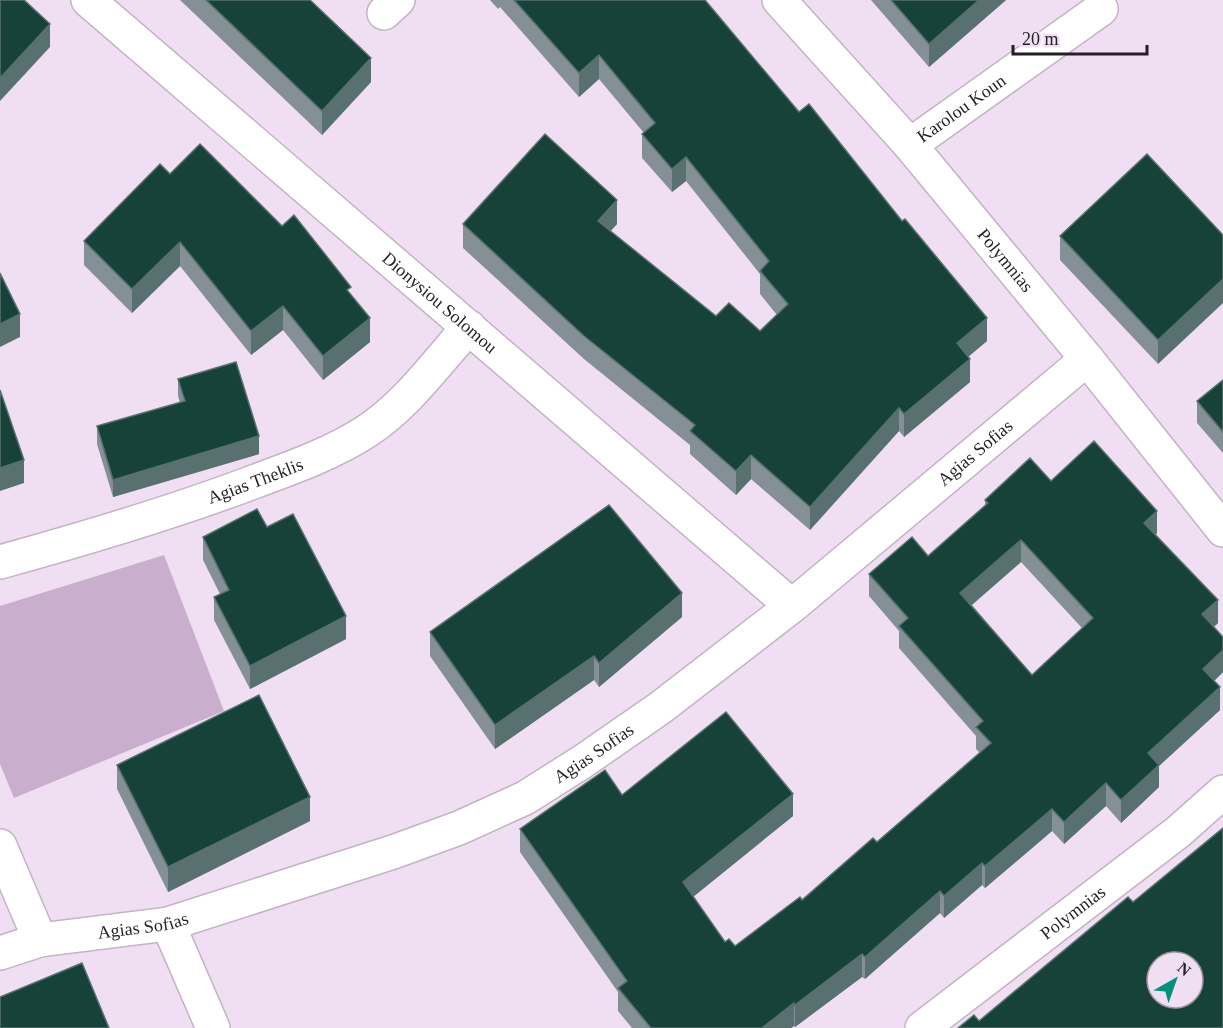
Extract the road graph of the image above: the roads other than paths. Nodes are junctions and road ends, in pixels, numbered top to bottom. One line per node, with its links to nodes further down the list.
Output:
1 (88, 0): 5 (street, Dionysiou Solomou)
2 (779, 0): 4 (street, Polymnias)
3 (1101, 9): 4 (street, Karolou Koun)
4 (910, 145): 6 (street, Polymnias)
5 (469, 327): 8 (street, Agias Theklis); 9 (street, Dionysiou Solomou)
6 (1087, 359): 7 (street, Polymnias); 9 (street, Agias Sofias)
7 (1223, 530)
8 (0, 562)
9 (792, 606): 12 (street, Agias Sofias)
10 (1223, 792): 16 (street, Polymnias)
11 (0, 846): 13 (street)
12 (168, 924): 13 (street, Agias Sofias); 15 (street)
13 (40, 940): 14 (street, Agias Sofias)
14 (0, 953)
15 (213, 1028)
16 (922, 1028)

